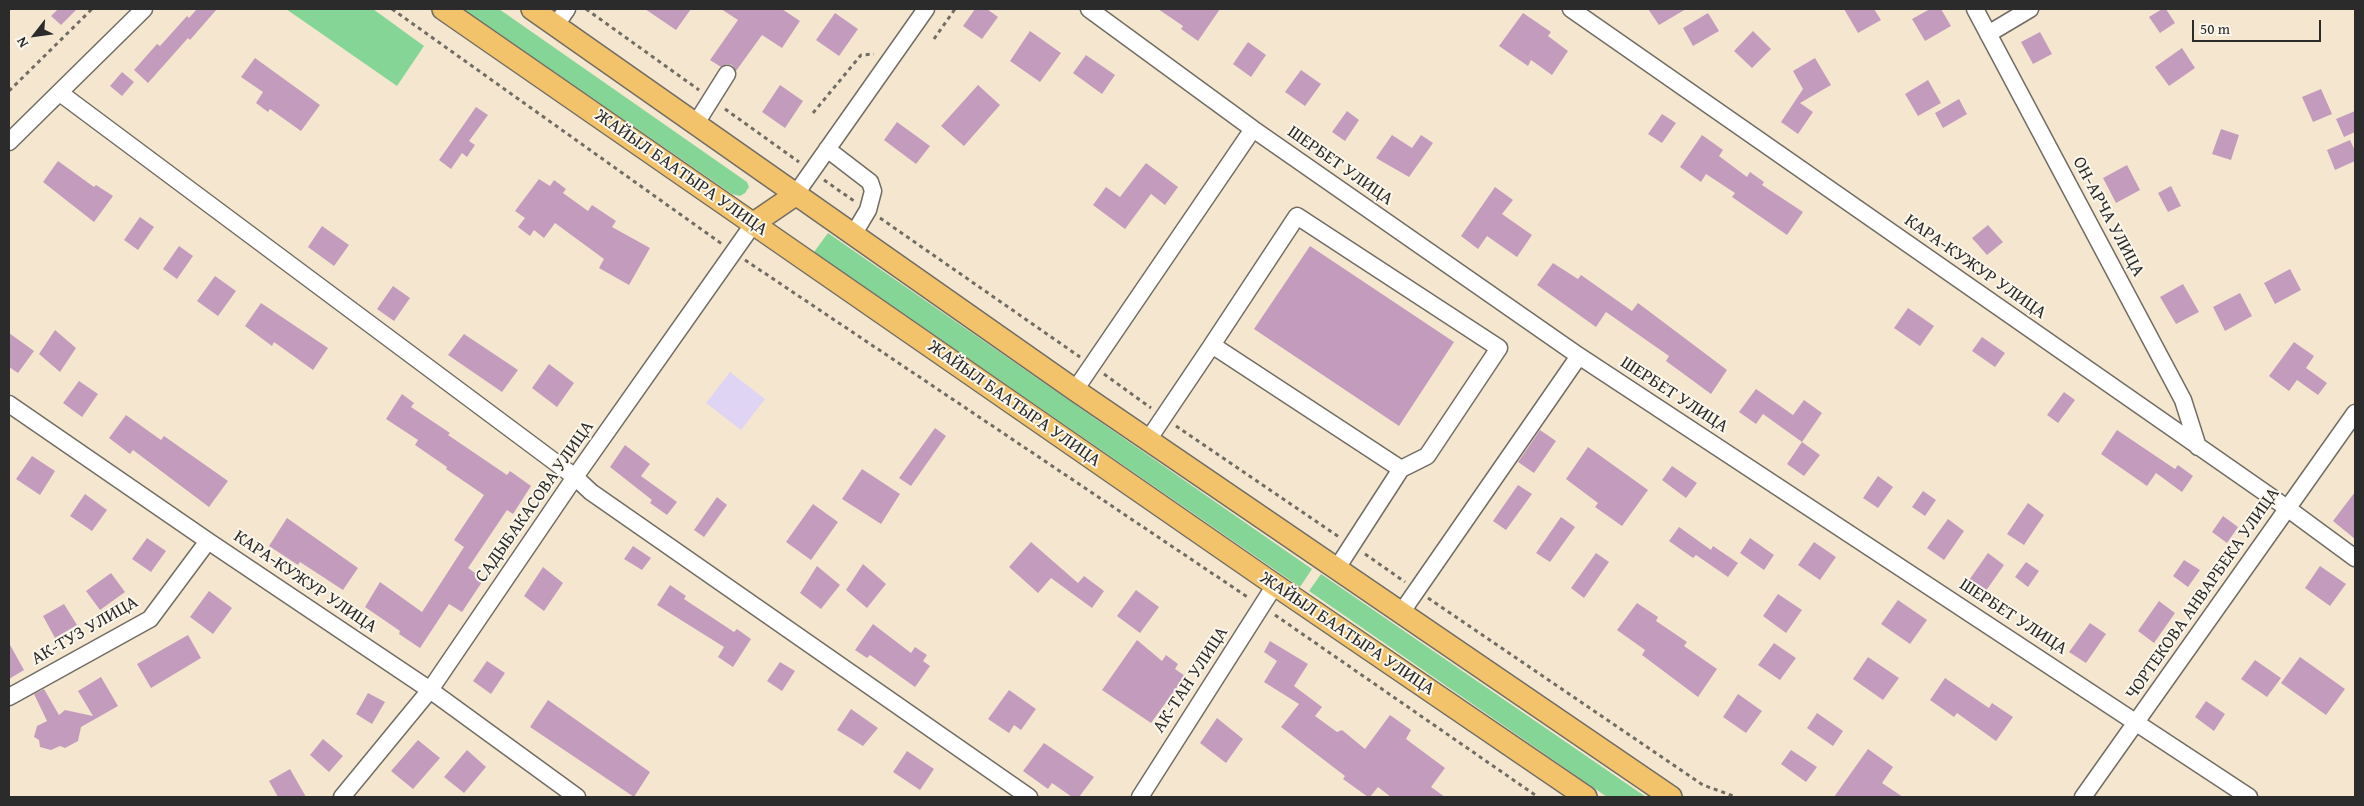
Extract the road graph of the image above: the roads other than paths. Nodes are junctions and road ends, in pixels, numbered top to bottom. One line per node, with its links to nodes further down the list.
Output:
1 (144, 9): 12 (street)
2 (443, 9): 18 (main road, ЖАЙЫЛ БААТЫРА УЛИЦА)
3 (532, 9): 9 (main road)
4 (926, 9): 16 (street)
5 (1089, 9): 14 (street, ШЕРБЕТ УЛИЦА)
6 (1571, 9): 26 (street, КАРА-КУЖУР УЛИЦА)
7 (1975, 9): 10 (street, ОН-АРЧА УЛИЦА)
8 (2030, 9): 10 (street)
9 (562, 17): 13 (main road)
10 (1988, 34): 26 (street, ОН-АРЧА УЛИЦА)
11 (727, 74): 13 (street)
12 (60, 93): 15 (street); 28 (street)
13 (695, 125): 17 (main road)
14 (1253, 129): 21 (street, ШЕРБЕТ УЛИЦА); 22 (street)
15 (9, 142)
16 (827, 149): 17 (street); 19 (street)
17 (795, 195): 18 (main road); 19 (main road)
18 (754, 223): 28 (street, САДЫБАКАСОВА УЛИЦА); 33 (main road, ЖАЙЫЛ БААТЫРА УЛИЦА)
19 (853, 235): 22 (main road)
20 (1212, 345): 25 (street); 27 (street); 27 (street)
21 (1578, 356): 34 (street); 37 (street, ШЕРБЕТ УЛИЦА)
22 (1075, 390): 25 (main road)
23 (9, 404): 30 (street, КАРА-КУЖУР УЛИЦА)
24 (2355, 413): 29 (street, ЧОРТЕКОВА АНВАРБЕКА УЛИЦА)
25 (1148, 440): 32 (main road)
26 (2198, 447): 29 (street, КАРА-КУЖУР УЛИЦА)
27 (1401, 470): 32 (street)
28 (575, 477): 35 (street, САДЫБАКАСОВА УЛИЦА); 40 (street)
29 (2287, 508): 31 (street, КАРА-КУЖУР УЛИЦА); 37 (street, ЧОРТЕКОВА АНВАРБЕКА УЛИЦА)
30 (208, 541): 35 (street, КАРА-КУЖУР УЛИЦА); 36 (street, АК-ТУЗ УЛИЦА)
31 (2355, 558)
32 (1336, 568): 34 (main road)
33 (1275, 585): 41 (street, АК-ТАН УЛИЦА); 42 (main road, ЖАЙЫЛ БААТЫРА УЛИЦА)
34 (1401, 613): 43 (main road)
35 (430, 690): 38 (street, САДЫБАКАСОВА УЛИЦА); 39 (street, КАРА-КУЖУР УЛИЦА)
36 (9, 697)
37 (2137, 722): 44 (street, ЧОРТЕКОВА АНВАРБЕКА УЛИЦА); 45 (street, ШЕРБЕТ УЛИЦА)
38 (342, 797)
39 (577, 797)
40 (1029, 797)
41 (1140, 797)
42 (1586, 797)
43 (1671, 797)
44 (2083, 797)
45 (2249, 797)

